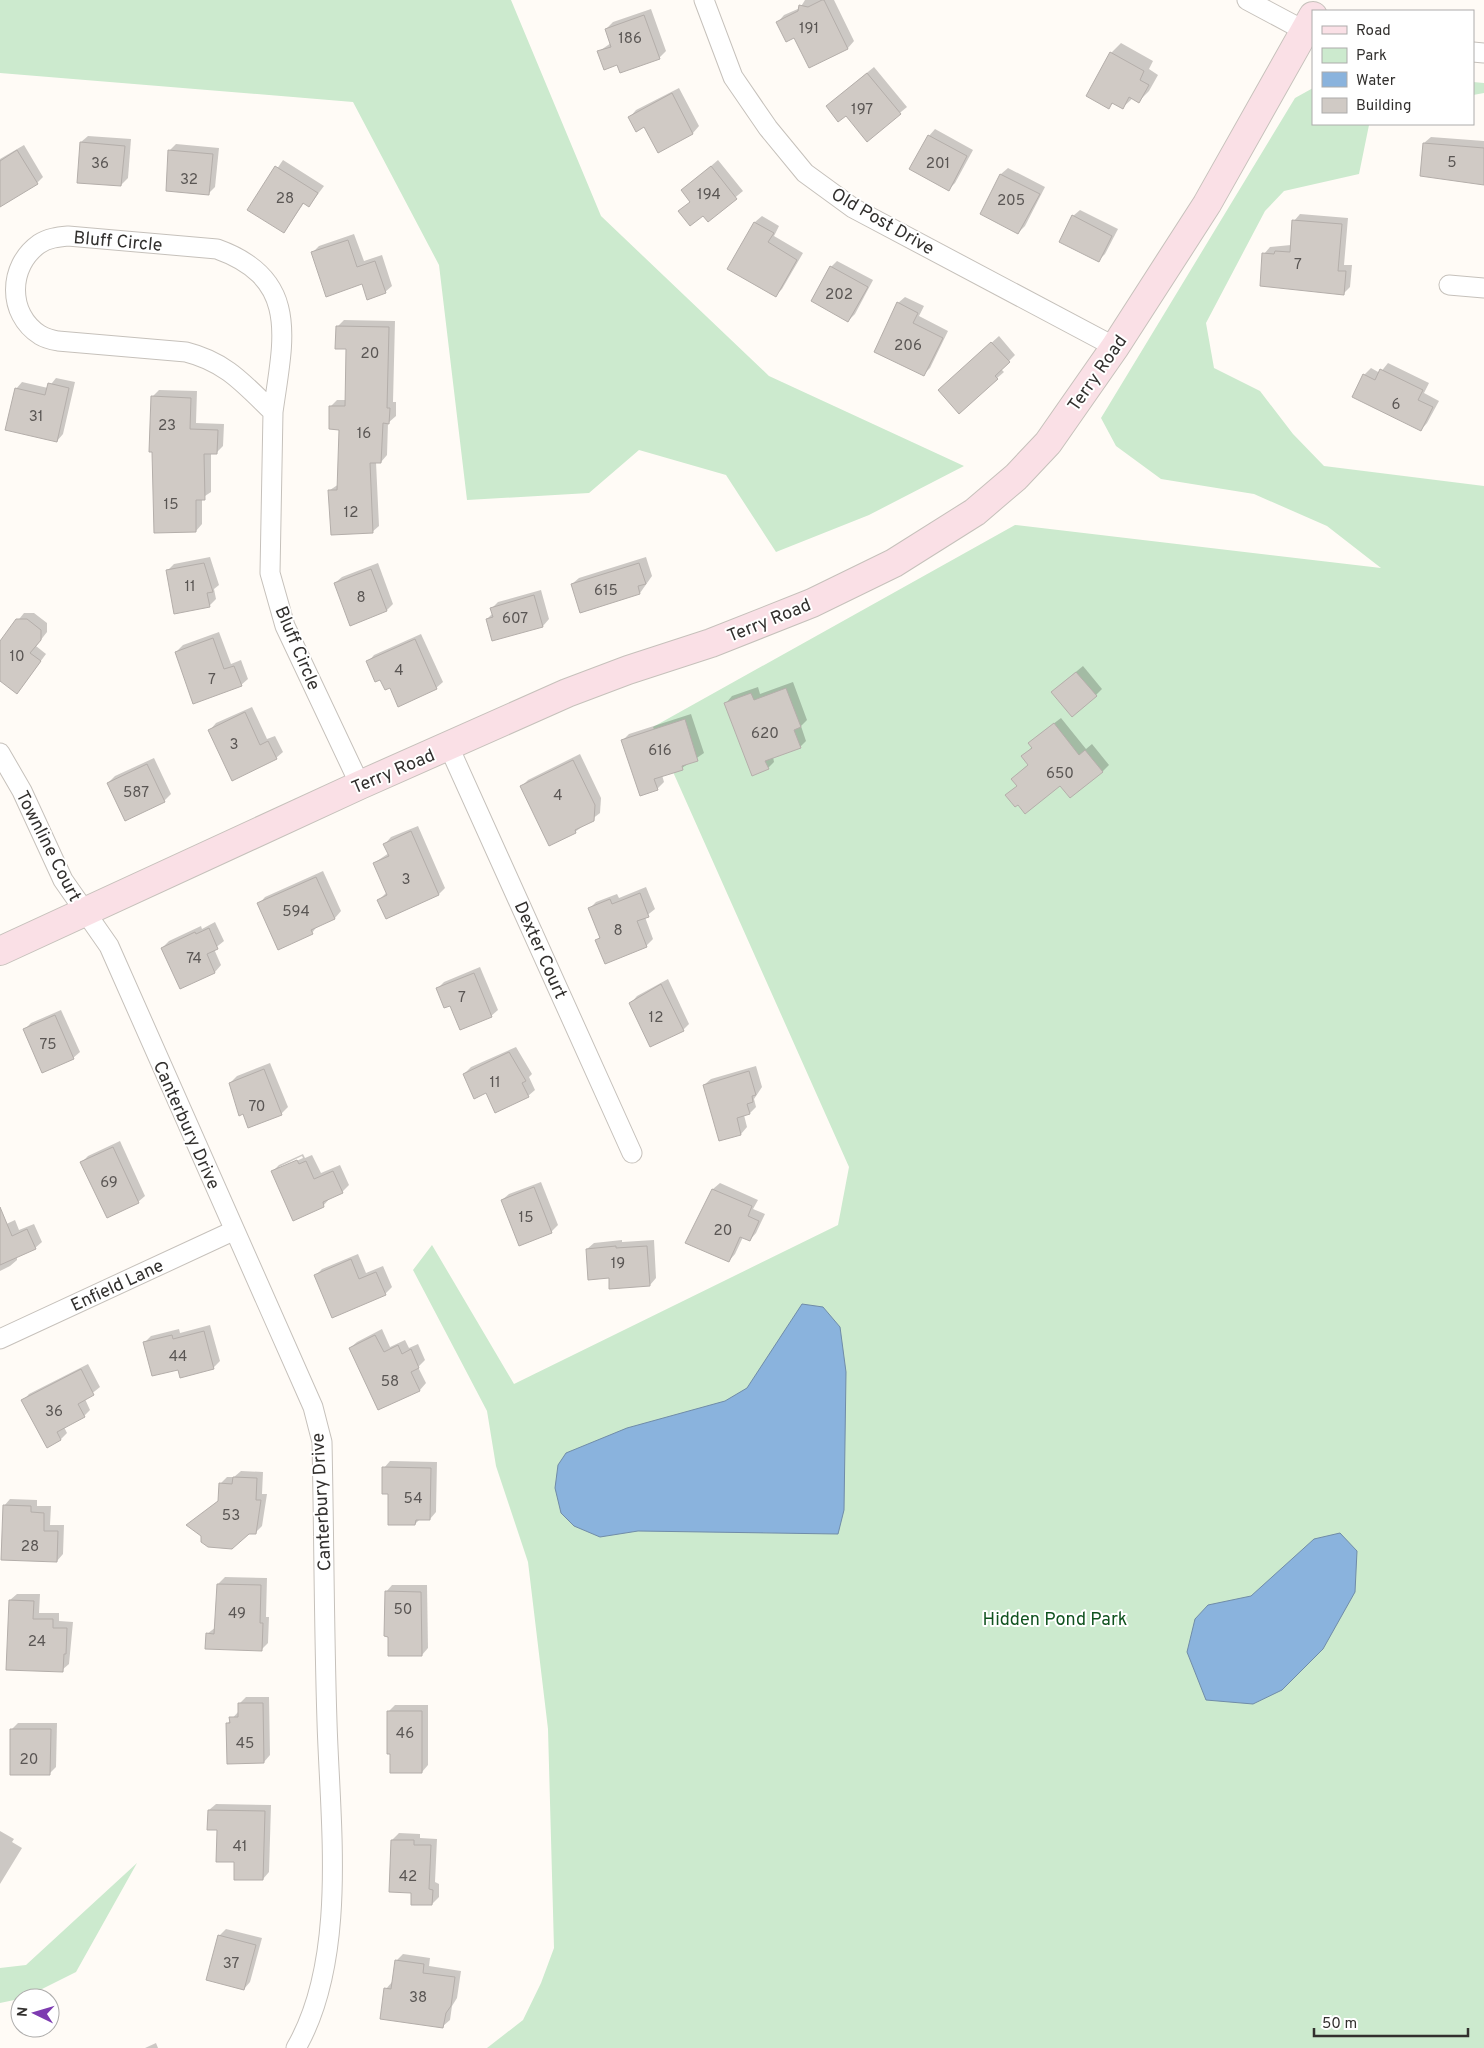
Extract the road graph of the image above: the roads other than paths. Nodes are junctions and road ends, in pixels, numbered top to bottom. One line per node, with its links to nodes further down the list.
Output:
1 (704, 0): 6 (street, Old Post Drive)
2 (1247, 0): 3 (street)
3 (1311, 23): 6 (street, Terry Road)
4 (1450, 285): 5 (street)
5 (1484, 288)
6 (1115, 347): 8 (street, Terry Road)
7 (273, 412): 7 (street, Bluff Circle); 10 (street, Bluff Circle)
8 (449, 748): 10 (street, Terry Road); 13 (street, Dexter Court)
9 (0, 753): 11 (street, Townline Court)
10 (360, 785): 11 (street, Terry Road)
11 (84, 912): 12 (street, Terry Road); 14 (street, Canterbury Drive)
12 (0, 951)
13 (632, 1153)
14 (233, 1231): 15 (street, Enfield Lane); 16 (street, Canterbury Drive)
15 (0, 1339)
16 (296, 2048)

